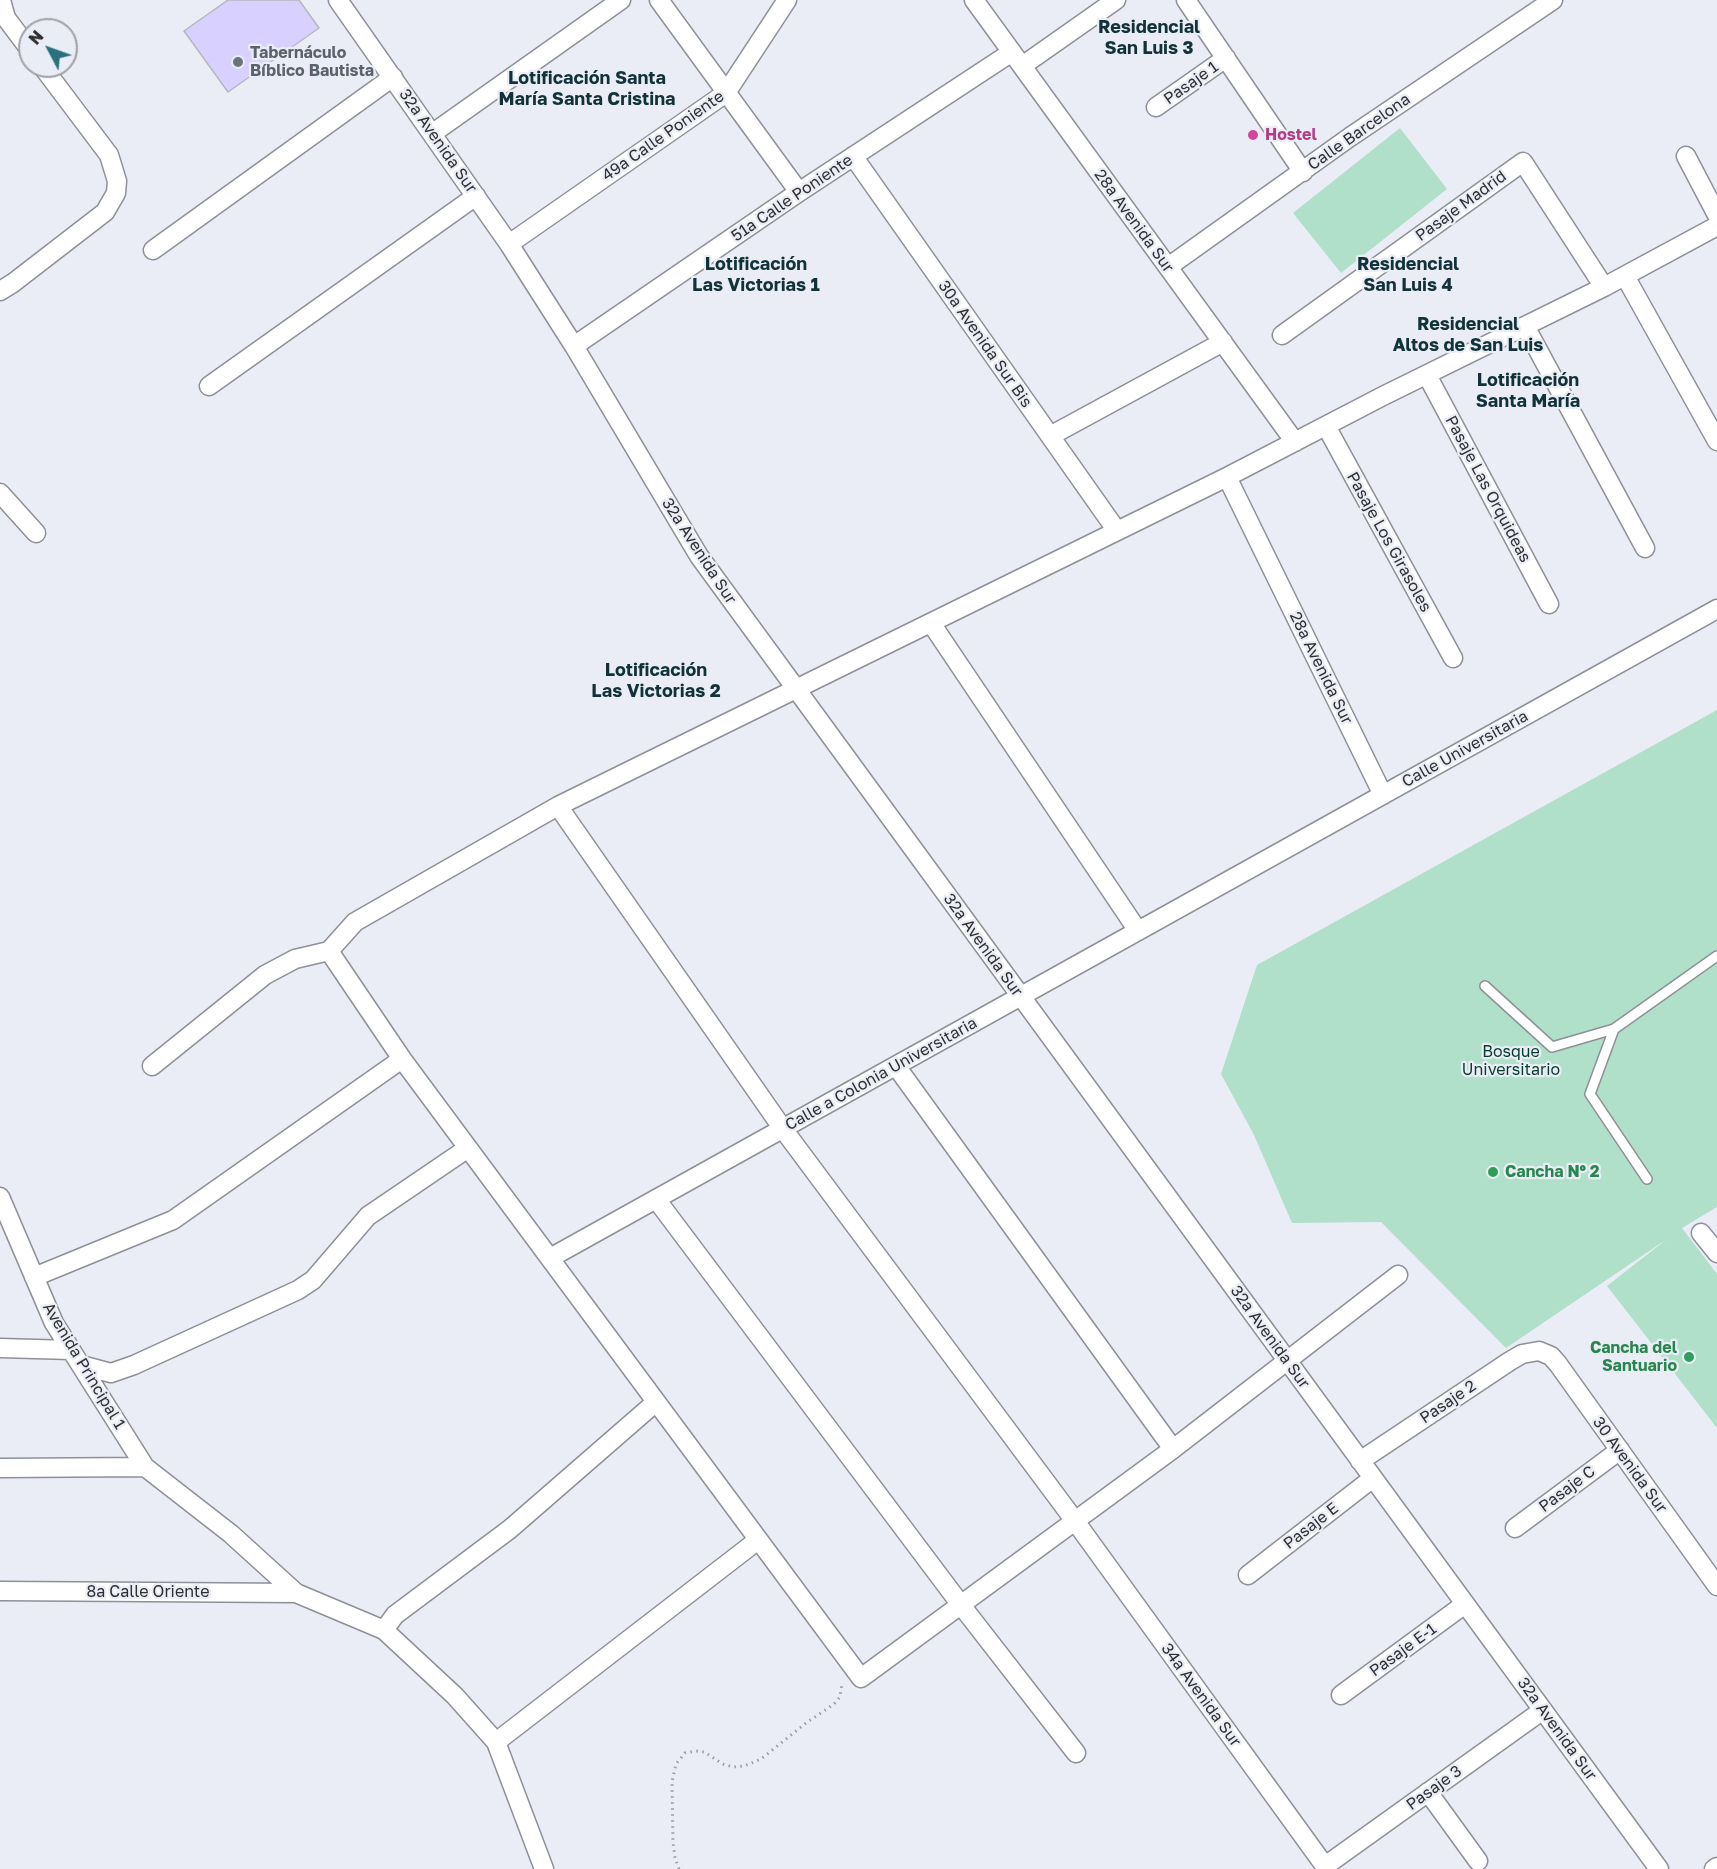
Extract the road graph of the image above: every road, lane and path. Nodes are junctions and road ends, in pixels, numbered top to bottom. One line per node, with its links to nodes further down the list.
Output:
1 (1, 0): 10 (street)
2 (338, 0): 13 (street, 32a Avenida Sur)
3 (621, 0): 17 (street)
4 (659, 0): 15 (street)
5 (787, 0): 15 (street, 49a Calle Poniente)
6 (974, 0): 12 (street, 28a Avenida Sur)
7 (1116, 0): 12 (street)
8 (1186, 0): 11 (street)
9 (1552, 0): 20 (street, Calle Barcelona)
10 (18, 34)
11 (1226, 58): 16 (street, Pasaje 1); 20 (street)
12 (1017, 59): 18 (street, 51a Calle Poniente); 27 (street, 28a Avenida Sur)
13 (393, 76): 17 (street, 32a Avenida Sur); 26 (street)
14 (51, 78): 30 (street)
15 (726, 93): 21 (street); 25 (street, 49a Calle Poniente)
16 (1156, 107)
17 (433, 133): 22 (street, 32a Avenida Sur)
18 (853, 156): 21 (street, 51a Calle Poniente); 38 (street, 30a Avenida Sur Bis)
19 (1686, 156): 23 (street)
20 (1303, 172): 27 (street, Calle Barcelona)
21 (799, 192): 34 (street, 51a Calle Poniente)
22 (476, 196): 25 (street, 32a Avenida Sur); 36 (street)
23 (1717, 215)
24 (1717, 226): 28 (street)
25 (509, 244): 34 (street, 32a Avenida Sur)
26 (153, 250)
27 (1168, 267): 33 (street, 28a Avenida Sur)
28 (1625, 276): 29 (street); 39 (street)
29 (1604, 287): 31 (street); 32 (street, Pasaje Madrid)
30 (0, 291)
31 (1525, 326): 35 (street); 45 (street)
32 (1282, 335)
33 (1222, 342): 38 (street); 40 (street, 28a Avenida Sur)
34 (574, 346): 50 (street, 32a Avenida Sur)
35 (1427, 375): 37 (street); 46 (street, Pasaje Las Orquideas)
36 (209, 386)
37 (1326, 426): 40 (street); 49 (street, Pasaje Los Girasoles)
38 (1050, 436): 43 (street, 30a Avenida Sur Bis)
39 (1717, 441)
40 (1295, 442): 41 (street)
41 (1227, 477): 43 (street); 51 (street, 28a Avenida Sur)
42 (0, 493): 44 (street)
43 (1117, 531): 48 (street)
44 (36, 533)
45 (1645, 548)
46 (1549, 604)
47 (1717, 609): 51 (street, Calle Universitaria)
48 (931, 623): 50 (street); 54 (street)
49 (1453, 658)
50 (795, 690): 52 (street); 58 (street, 32a Avenida Sur)
51 (1383, 795): 53 (street, Calle Universitaria)
52 (558, 806): 55 (street); 63 (street, 34a Avenida Sur)
53 (1213, 890): 54 (street, Calle a Colonia Universitaria)
54 (1138, 931): 58 (street, Calle a Colonia Universitaria)
55 (329, 951): 60 (street); 61 (street)
56 (1717, 956): 59 (lane)
57 (1485, 986): 59 (lane)
58 (1021, 996): 62 (street, Calle a Colonia Universitaria); 76 (street, 32a Avenida Sur)
59 (1614, 1029): 65 (lane)
60 (402, 1059): 64 (street); 72 (street)
61 (153, 1066)
62 (896, 1066): 63 (street, Calle a Colonia Universitaria); 79 (street)
63 (783, 1129): 66 (street, Calle a Colonia Universitaria); 85 (street, 34a Avenida Sur)
64 (468, 1148): 70 (street); 77 (street)
65 (1647, 1179)
66 (656, 1199): 70 (street, Calle a Colonia Universitaria); 93 (street)
67 (2, 1208): 72 (street, Avenida Principal 1)
68 (1701, 1233): 69 (street)
69 (1717, 1253)
70 (550, 1258): 78 (street)
71 (1398, 1275): 76 (street)
72 (34, 1277): 74 (street, Avenida Principal 1)
73 (0, 1348): 74 (street)
74 (71, 1350): 77 (street, Avenida Principal 1)
75 (1539, 1351): 80 (street, 30 Avenida Sur); 81 (street, Pasaje 2)
76 (1287, 1360): 79 (street); 81 (street, 32a Avenida Sur)
77 (81, 1365): 82 (street, Avenida Principal 1)
78 (656, 1402): 87 (street); 94 (street)
79 (1173, 1449): 85 (street)
80 (1620, 1450): 86 (street, Pasaje C); 89 (street, 30 Avenida Sur)
81 (1360, 1461): 84 (street, 32a Avenida Sur)
82 (146, 1467): 83 (street); 91 (street, Avenida Principal 1)
83 (0, 1468)
84 (1373, 1478): 88 (street, Pasaje E); 92 (street, 32a Avenida Sur)
85 (1074, 1521): 93 (street); 102 (street, 34a Avenida Sur)
86 (1515, 1528)
87 (758, 1540): 95 (street); 98 (street)
88 (1248, 1575)
89 (1717, 1586)
90 (0, 1591): 91 (street, 8a Calle Oriente)
91 (296, 1593): 94 (street)
92 (1466, 1604): 96 (street, Pasaje E-1); 97 (street, 32a Avenida Sur)
93 (961, 1605): 95 (street); 99 (street)
94 (384, 1630): 98 (street)
95 (842, 1653): 104 (path)
96 (1341, 1695)
97 (1543, 1710): 100 (street, Pasaje 3); 105 (street, 32a Avenida Sur)
98 (496, 1742): 103 (street)
99 (1076, 1753)
100 (1428, 1792): 101 (street); 102 (street, Pasaje 3)
101 (1478, 1861)
102 (1326, 1868)
103 (544, 1869)
104 (679, 1869)
105 (1659, 1869)

